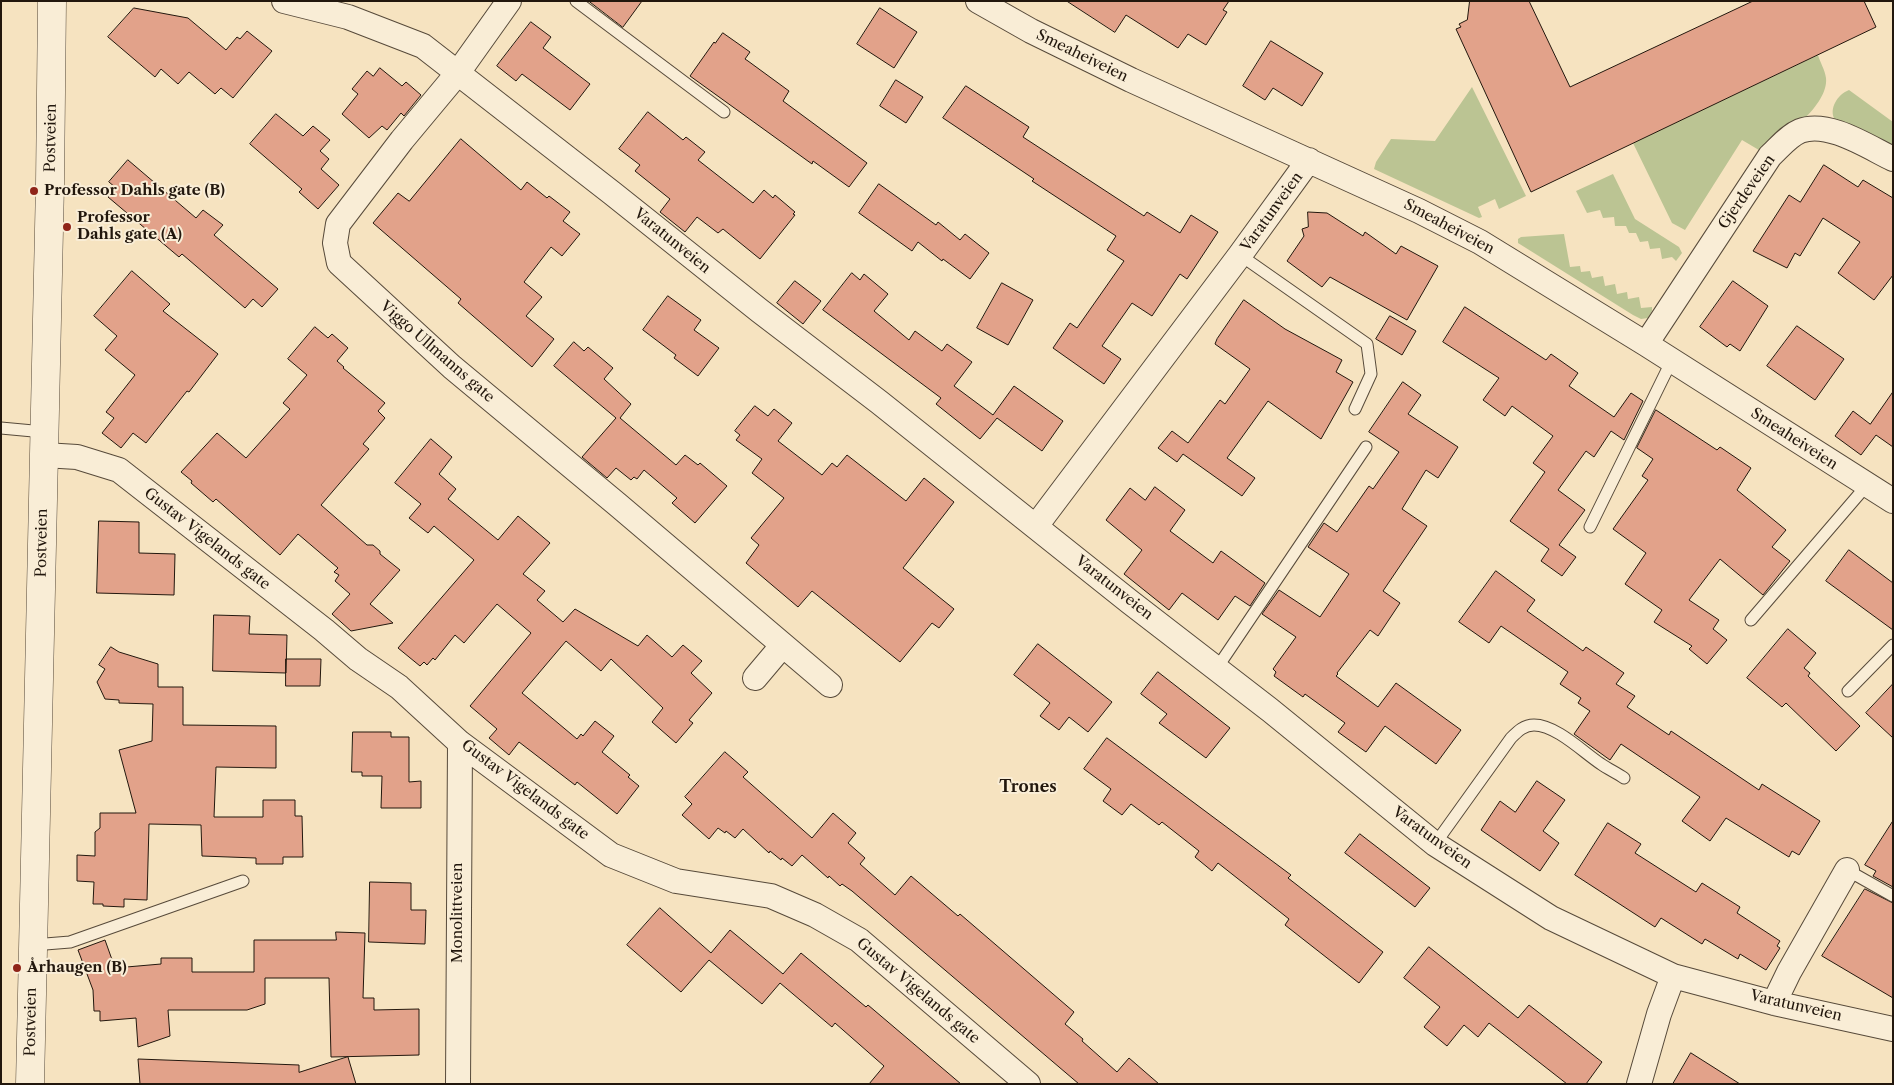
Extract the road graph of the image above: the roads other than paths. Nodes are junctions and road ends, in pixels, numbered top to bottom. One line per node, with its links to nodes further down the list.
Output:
1 (52, 1): 15 (street, Postveien)
2 (284, 1): 6 (street, Varatunveien)
3 (509, 1): 6 (street, Viggo Ullmanns gate)
4 (576, 1): 7 (lane)
5 (978, 1): 9 (street, Smeaheiveien)
6 (457, 74): 19 (street, Varatunveien); 23 (street, Viggo Ullmanns gate)
7 (724, 112)
8 (1893, 159): 11 (street, Gjerdeveien)
9 (1309, 160): 10 (street, Varatunveien); 11 (street, Smeaheiveien)
10 (1240, 255): 13 (lane); 19 (street, Varatunveien)
11 (1646, 344): 12 (street, Smeaheiveien)
12 (1672, 360): 17 (street, Smeaheiveien); 20 (lane)
13 (1355, 409)
14 (1, 428): 15 (lane)
15 (44, 443): 28 (street, Gustav Vigelands gate); 34 (street, Postveien)
16 (1366, 447): 24 (lane)
17 (1866, 485): 18 (street, Smeaheiveien); 21 (lane)
18 (1893, 502)
19 (1036, 526): 24 (street, Varatunveien)
20 (1590, 527)
21 (1751, 620)
22 (1893, 645): 27 (lane)
23 (782, 646): 25 (street); 26 (street, Viggo Ullmanns gate)
24 (1218, 668): 30 (street, Varatunveien)
25 (755, 678)
26 (830, 685)
27 (1848, 691)
28 (460, 743): 39 (street, Monolittveien); 40 (street, Gustav Vigelands gate)
29 (1624, 778): 30 (lane)
30 (1435, 844): 35 (street, Varatunveien)
31 (1847, 870): 33 (lane); 36 (street)
32 (243, 882): 34 (lane)
33 (1893, 896)
34 (33, 945): 38 (street, Postveien)
35 (1673, 976): 36 (street, Varatunveien); 41 (street)
36 (1774, 1003): 37 (street, Varatunveien)
37 (1893, 1029)
38 (30, 1084)
39 (458, 1084)
40 (1028, 1084)
41 (1639, 1084)

